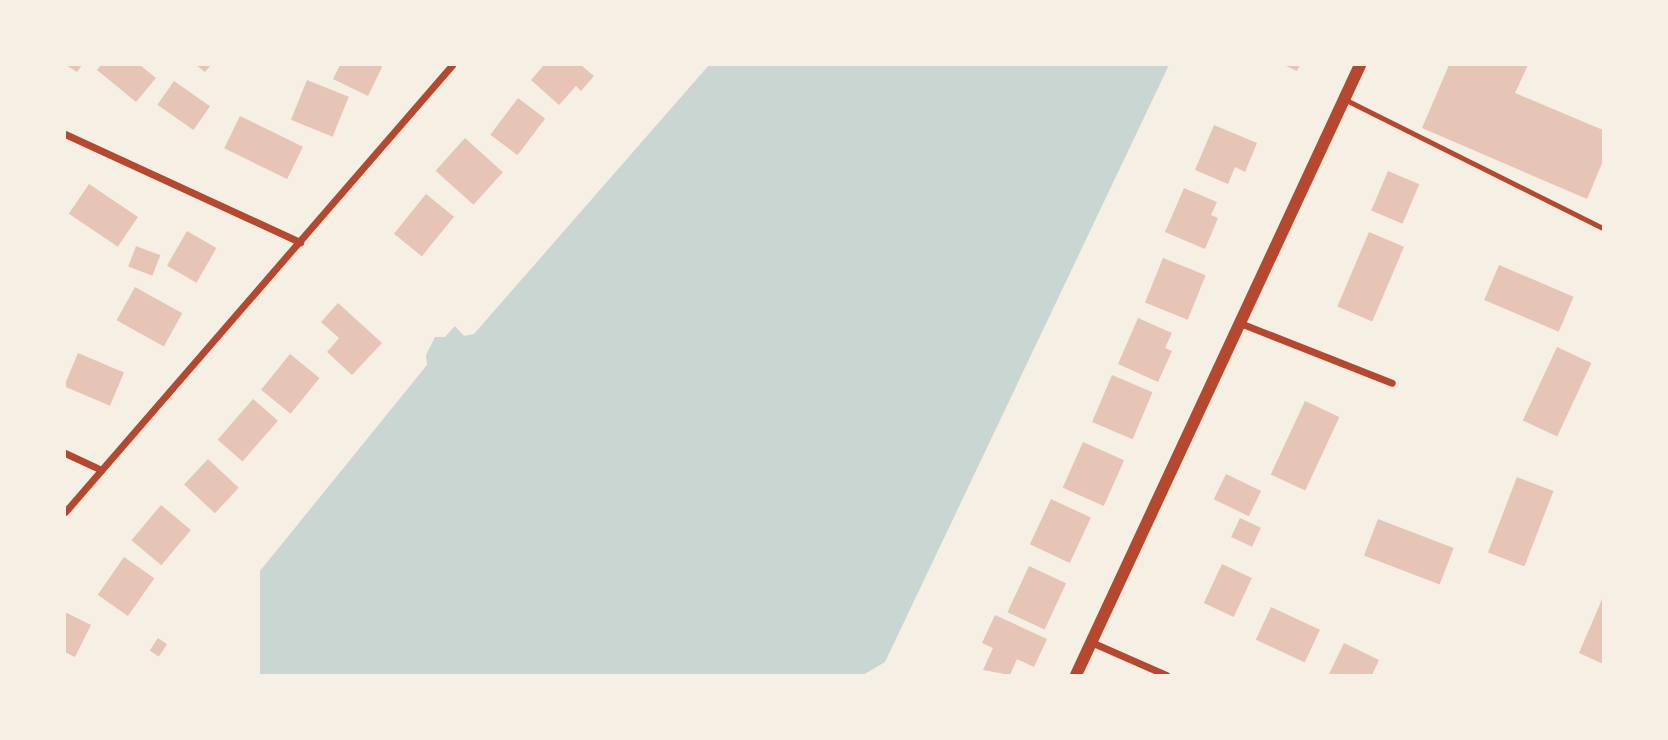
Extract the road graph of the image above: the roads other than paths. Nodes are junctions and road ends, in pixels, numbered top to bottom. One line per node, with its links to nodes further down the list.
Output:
1 (452, 65): 6 (street)
2 (1360, 65): 3 (street)
3 (1344, 99): 5 (lane); 7 (street)
4 (65, 134): 6 (street)
5 (1603, 228)
6 (300, 242): 10 (street)
7 (1240, 323): 8 (street); 12 (street)
8 (1392, 383)
9 (65, 453): 10 (street)
10 (100, 470): 11 (street)
11 (65, 512)
12 (1091, 642): 13 (street); 14 (street)
13 (1076, 675)
14 (1166, 675)

